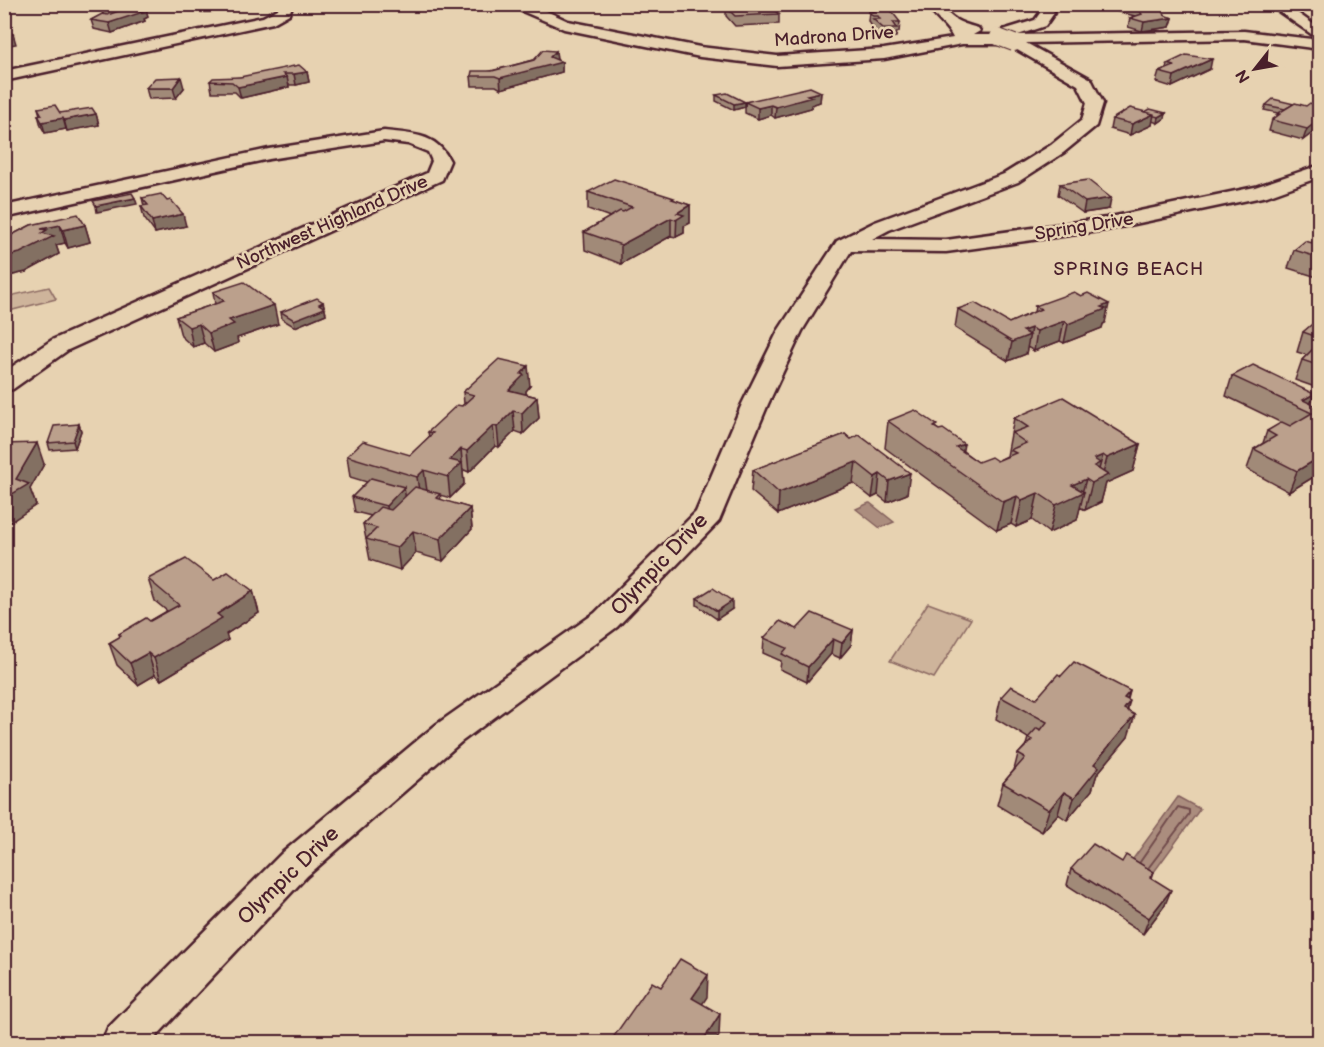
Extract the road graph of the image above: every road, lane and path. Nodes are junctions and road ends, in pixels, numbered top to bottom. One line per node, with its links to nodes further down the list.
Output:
1 (286, 4): 10 (street)
2 (523, 4): 6 (street, Madrona Drive)
3 (936, 4): 6 (street)
4 (1044, 4): 8 (street)
5 (1275, 4): 7 (street)
6 (958, 34): 8 (street); 9 (street)
7 (1320, 36)
8 (1001, 38): 13 (street)
9 (1320, 45)
10 (4, 76)
11 (1320, 170): 13 (street, Spring Drive)
12 (4, 212): 14 (street, Northwest Highland Drive)
13 (844, 245): 15 (street, Olympic Drive)
14 (4, 384)
15 (123, 1042)

